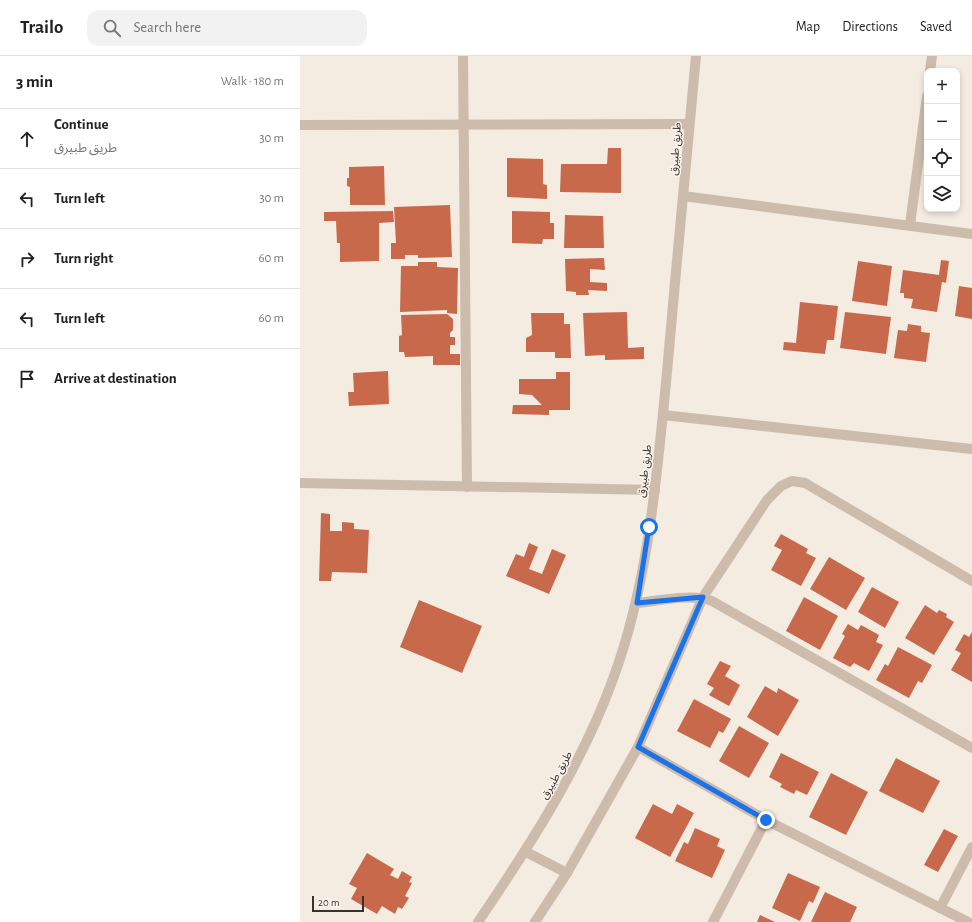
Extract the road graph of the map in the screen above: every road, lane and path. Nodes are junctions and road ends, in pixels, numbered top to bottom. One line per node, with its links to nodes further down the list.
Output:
1 (463, 56): 6 (street)
2 (696, 56): 7 (street, طريق طبيرق)
3 (932, 56): 4 (street)
4 (930, 68)
5 (926, 104): 10 (street)
6 (464, 123): 7 (street); 8 (street); 15 (street)
7 (689, 124): 9 (street, طريق طبيرق)
8 (300, 125)
9 (683, 196): 10 (street); 12 (street, طريق طبيرق)
10 (910, 225): 11 (street)
11 (972, 234)
12 (663, 415): 13 (street); 16 (street, طريق طبيرق)
13 (972, 449)
14 (300, 483): 15 (street)
15 (467, 487): 16 (street)
16 (655, 490): 19 (street, طريق طبيرق)
17 (972, 581): 18 (street)
18 (703, 597): 19 (street); 20 (street); 21 (street)
19 (637, 603): 24 (street, طريق طبيرق)
20 (638, 747): 22 (street); 25 (street)
21 (972, 748)
22 (766, 820): 26 (street); 29 (street)
23 (972, 847): 26 (street)
24 (526, 852): 25 (street); 27 (street, طريق طبيرق)
25 (567, 873): 28 (street)
26 (940, 908): 30 (street)
27 (478, 922)
28 (536, 922)
29 (713, 922)
30 (968, 922)

